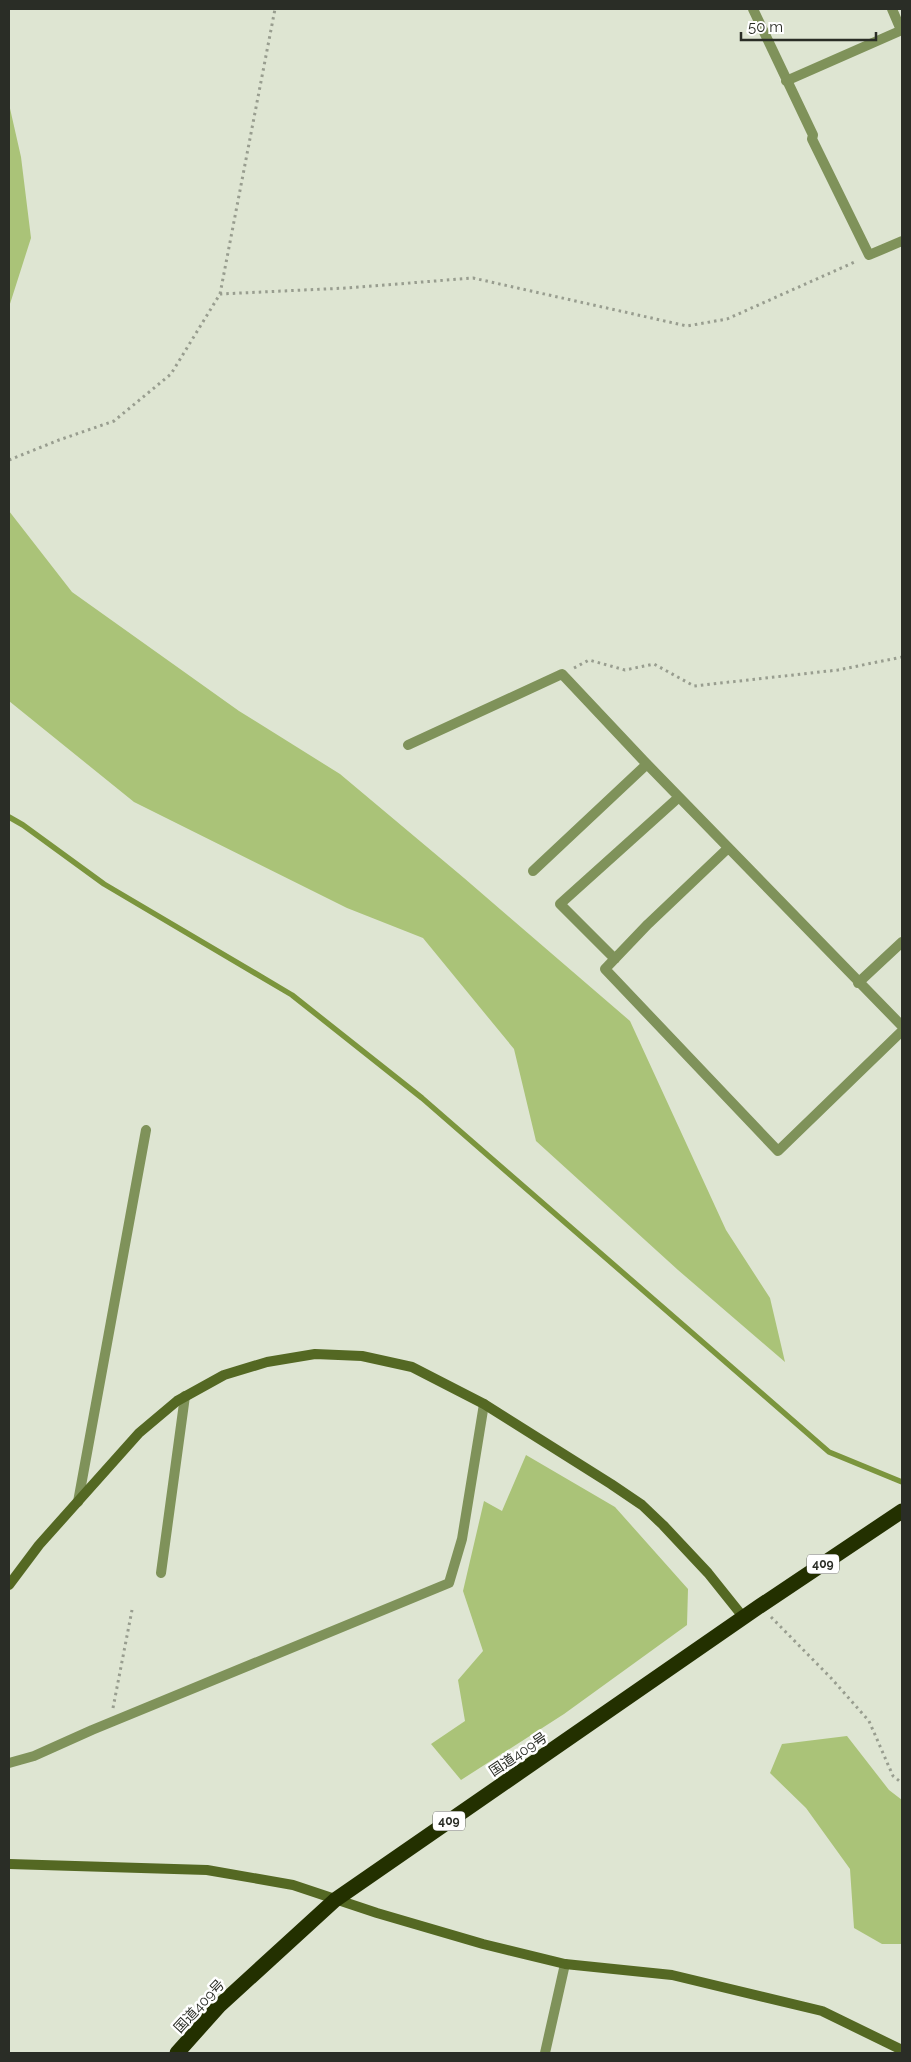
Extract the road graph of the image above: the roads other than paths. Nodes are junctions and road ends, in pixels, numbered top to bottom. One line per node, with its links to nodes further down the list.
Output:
1 (753, 9): 4 (street)
2 (892, 9): 3 (street)
3 (902, 30): 4 (street)
4 (786, 81): 5 (street)
5 (902, 241)
6 (408, 745): 7 (street)
7 (646, 764): 8 (street); 10 (street)
8 (679, 798): 9 (street); 12 (street)
9 (728, 848): 12 (street); 13 (street)
10 (533, 871)
11 (902, 942): 13 (street)
12 (615, 959): 15 (street)
13 (858, 983): 14 (street)
14 (902, 1026)
15 (902, 1030)
16 (146, 1130): 19 (street)
17 (185, 1396): 18 (street); 19 (street); 21 (street)
18 (484, 1404): 23 (street); 24 (street)
19 (78, 1502): 22 (street)
20 (902, 1512): 23 (highway, 国道409号 / 409)
21 (160, 1573)
22 (9, 1585)
23 (744, 1618): 26 (highway, 国道409号 / 409)
24 (9, 1763)
25 (9, 1864): 26 (street)
26 (335, 1900): 27 (street); 29 (highway, 国道409号 / 409)
27 (565, 1964): 28 (street); 30 (street)
28 (902, 2050)
29 (177, 2053)
30 (545, 2053)

